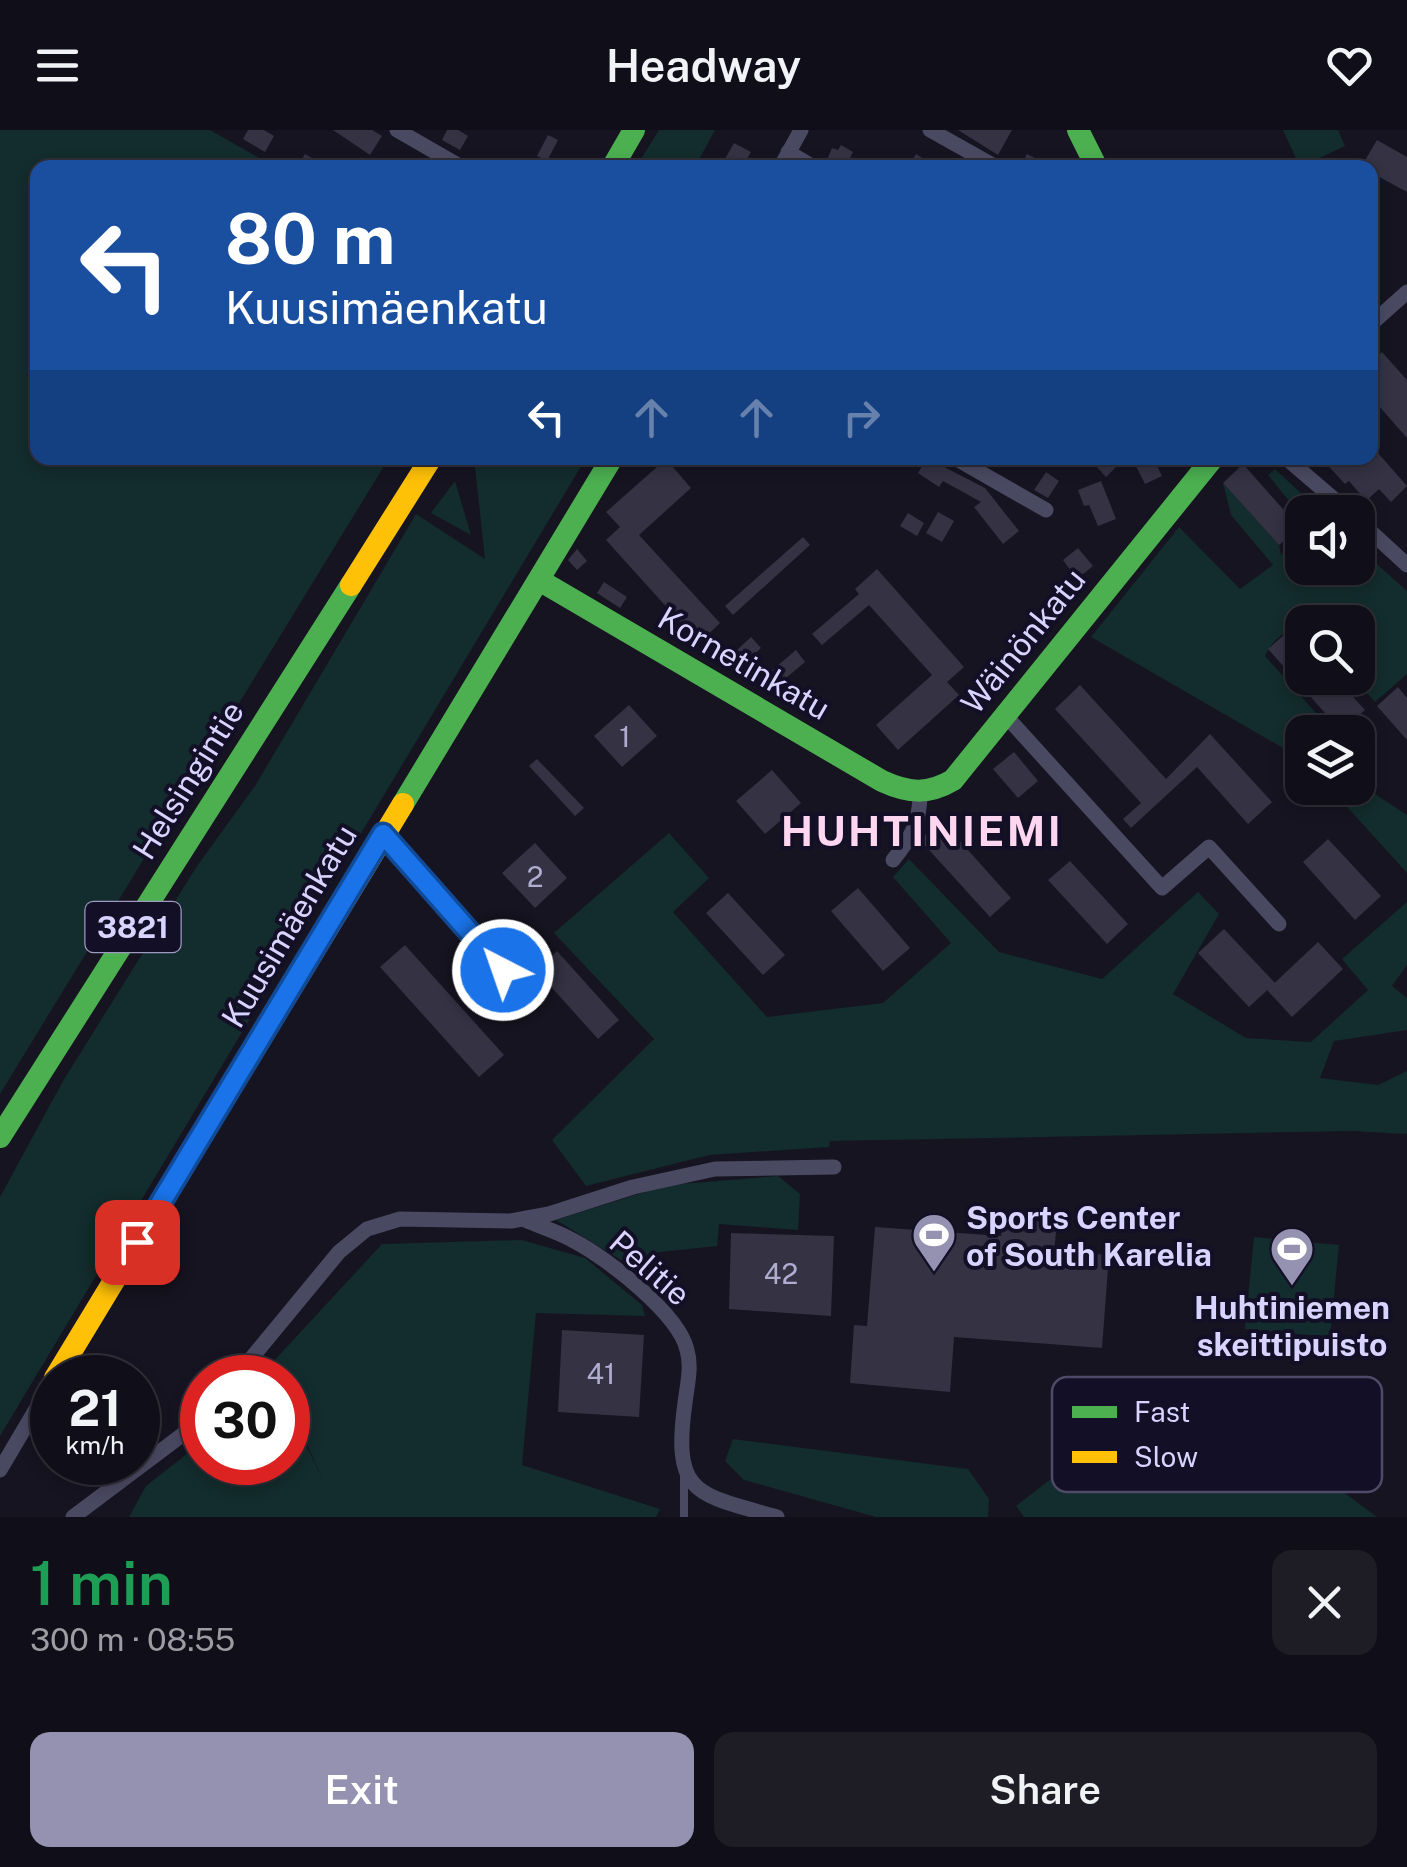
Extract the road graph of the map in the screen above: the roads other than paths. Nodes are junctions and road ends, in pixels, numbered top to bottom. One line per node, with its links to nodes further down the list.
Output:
1 (397, 130): 7 (street)
2 (634, 130): 8 (street)
3 (801, 130): 6 (street)
4 (930, 130): 11 (street)
5 (1078, 130): 12 (street)
6 (788, 152): 9 (street); 10 (street)
7 (449, 160)
8 (617, 160)
9 (784, 160)
10 (802, 160)
11 (984, 160)
12 (1094, 160)
13 (1407, 292): 14 (street)
14 (1378, 319)
15 (427, 465): 31 (street, Helsingintie / 3821)
16 (608, 465): 24 (street, Kuusimäenkatu)
17 (978, 465): 21 (street)
18 (1207, 465): 25 (street, Wäinönkatu)
19 (1294, 465): 20 (street)
20 (1329, 495)
21 (1046, 510)
22 (1375, 535): 23 (street)
23 (1407, 564)
24 (538, 580): 26 (street, Kornetinkatu); 27 (street, Kuusimäenkatu)
25 (1005, 715): 26 (street, Wäinönkatu); 29 (street)
26 (920, 794): 28 (street)
27 (383, 834): 30 (street); 34 (street, Kuusimäenkatu)
28 (893, 860)
29 (1280, 924)
30 (503, 970)
31 (0, 1137)
32 (834, 1168): 33 (street, Pelitie)
33 (521, 1219): 35 (street, Pelitie); 39 (street, Pelitie)
34 (69, 1355)
35 (254, 1355)
36 (30, 1420): 38 (street, Kuusimäenkatu)
37 (180, 1436): 40 (street)
38 (0, 1470)
39 (684, 1470): 41 (lane); 42 (street)
40 (72, 1517)
41 (684, 1517)
42 (777, 1517)

